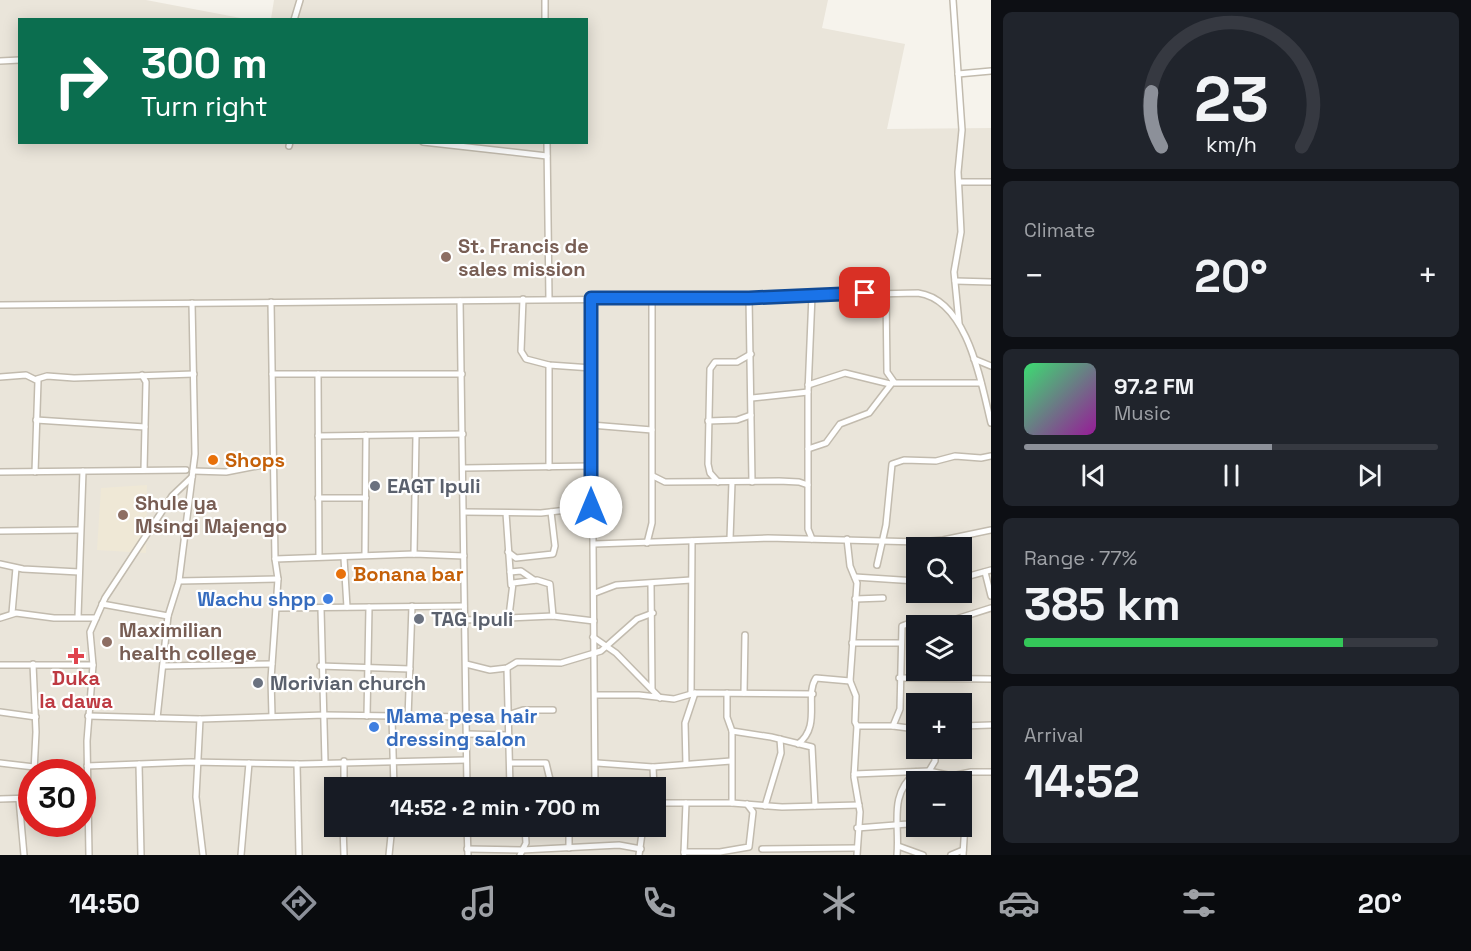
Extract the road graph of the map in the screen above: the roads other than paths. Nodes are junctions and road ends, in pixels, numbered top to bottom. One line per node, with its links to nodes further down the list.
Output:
1 (300, 0): 4 (street)
2 (545, 0): 5 (street)
3 (953, 0): 9 (street)
4 (295, 18)
5 (545, 18)
6 (18, 60): 7 (street)
7 (0, 61)
8 (991, 71): 9 (street)
9 (958, 74): 14 (street)
10 (441, 144): 12 (street)
11 (547, 144): 12 (street)
12 (548, 156): 22 (street)
13 (991, 182): 14 (street)
14 (959, 183): 15 (street)
15 (955, 281): 16 (street); 28 (street)
16 (991, 282)
17 (886, 293): 18 (street); 28 (street); 43 (street)
18 (812, 295): 20 (street); 45 (street)
19 (591, 298): 22 (street); 23 (street); 33 (street)
20 (749, 298): 23 (street); 29 (street)
21 (523, 299): 22 (street); 24 (street); 31 (street)
22 (549, 299)
23 (652, 299): 53 (street)
24 (460, 301): 25 (street); 37 (street)
25 (271, 302): 26 (street); 35 (street)
26 (192, 303): 27 (street); 34 (street)
27 (0, 305)
28 (959, 323): 30 (street)
29 (751, 354): 46 (street); 49 (street)
30 (974, 359): 32 (street); 44 (street)
31 (549, 365): 33 (street); 62 (street)
32 (990, 365)
33 (592, 368): 51 (street)
34 (194, 374): 39 (street); 70 (street)
35 (272, 374): 36 (street); 60 (street)
36 (318, 374): 37 (street); 56 (street)
37 (462, 374): 54 (street)
38 (142, 375): 39 (street); 41 (street); 42 (street)
39 (151, 375): 42 (street)
40 (0, 377): 41 (street)
41 (37, 379): 48 (street)
42 (146, 382): 52 (street)
43 (892, 383): 44 (street); 45 (street); 58 (street)
44 (981, 383): 50 (street)
45 (808, 389): 46 (street); 58 (street)
46 (752, 398): 47 (street)
47 (751, 415): 49 (street); 76 (street)
48 (36, 420): 52 (street); 69 (street)
49 (708, 421): 67 (street)
50 (991, 423)
51 (591, 425): 53 (street); 61 (street)
52 (145, 427): 64 (street)
53 (652, 430): 71 (street)
54 (463, 434): 57 (street); 63 (street)
55 (366, 435): 56 (street); 57 (street); 80 (street)
56 (318, 436): 79 (street)
57 (416, 436): 96 (street)
58 (808, 449): 77 (street)
59 (991, 456): 92 (street)
60 (273, 463): 70 (street); 101 (street)
61 (591, 466): 62 (street); 81 (street)
62 (549, 467): 63 (street)
63 (464, 468): 82 (street)
64 (144, 470): 65 (street); 66 (street)
65 (186, 470)
66 (84, 471): 69 (street); 87 (street)
67 (709, 471): 73 (street); 74 (street)
68 (0, 472): 69 (street)
69 (35, 472)
70 (193, 474): 114 (street); 121 (street)
71 (653, 476): 72 (street); 78 (street)
72 (663, 481): 73 (street); 78 (street)
73 (701, 482): 74 (street)
74 (718, 482): 75 (street)
75 (732, 482): 76 (street); 88 (street)
76 (752, 482): 77 (street)
77 (808, 485): 89 (street)
78 (653, 488): 93 (street)
79 (318, 498): 80 (street); 99 (street)
80 (366, 498): 97 (street)
81 (591, 507): 83 (street); 94 (street)
82 (464, 512): 84 (street); 98 (street)
83 (551, 512): 84 (street); 95 (street)
84 (506, 513): 95 (street)
85 (991, 530): 92 (street)
86 (0, 531): 87 (street)
87 (80, 531): 106 (street)
88 (730, 539): 89 (street); 91 (street)
89 (812, 539): 90 (street)
90 (847, 539): 92 (street); 109 (street)
91 (692, 541): 93 (street); 112 (street)
92 (882, 541): 103 (street)
93 (647, 543): 94 (street)
94 (594, 544): 117 (street)
95 (508, 552): 107 (street)
96 (414, 554): 97 (street); 98 (street)
97 (365, 555): 100 (street)
98 (464, 556): 123 (street)
99 (319, 557): 100 (street); 101 (street)
100 (344, 558): 126 (street)
101 (275, 559): 110 (street)
102 (0, 564): 104 (street)
103 (877, 565)
104 (16, 568): 106 (street); 129 (street)
105 (988, 571): 108 (street); 118 (street)
106 (80, 572): 135 (street)
107 (510, 572): 111 (street); 115 (street)
108 (972, 575)
109 (855, 577): 113 (street); 120 (street)
110 (278, 579): 114 (street); 125 (street)
111 (534, 580): 115 (street); 134 (street)
112 (691, 580): 116 (street); 165 (street)
113 (906, 580)
114 (179, 581): 132 (street)
115 (511, 585): 133 (street)
116 (651, 585): 117 (street); 130 (street)
117 (595, 592): 139 (street)
118 (991, 596)
119 (883, 598): 120 (street)
120 (855, 599): 143 (street)
121 (102, 604): 132 (street); 137 (street)
122 (412, 606): 123 (street); 124 (street); 156 (street)
123 (464, 606): 138 (street)
124 (369, 607): 126 (street); 154 (street)
125 (277, 608): 128 (street); 148 (street)
126 (347, 608): 128 (street)
127 (991, 608): 131 (street)
128 (321, 609): 153 (street)
129 (12, 613): 135 (street); 136 (street)
130 (652, 613): 145 (street); 162 (street)
131 (969, 615)
132 (168, 616): 152 (street)
133 (510, 616): 134 (street); 138 (street)
134 (553, 616): 139 (street)
135 (78, 617): 137 (street)
136 (0, 618)
137 (96, 618): 151 (street)
138 (465, 620): 149 (street)
139 (594, 621): 142 (street)
140 (906, 624): 144 (street)
141 (745, 635): 164 (street)
142 (593, 637): 145 (street); 146 (street)
143 (852, 643): 144 (street); 161 (street)
144 (902, 643): 157 (street)
145 (606, 647): 146 (street); 162 (street)
146 (593, 653): 155 (street); 167 (street)
147 (33, 664): 150 (street); 151 (street); 176 (street)
148 (272, 664): 152 (street); 174 (street)
149 (466, 664): 155 (street); 178 (street)
150 (0, 665)
151 (93, 665): 173 (street)
152 (163, 666): 179 (street)
153 (320, 666): 154 (street); 171 (street)
154 (369, 668): 156 (street); 175 (street)
155 (507, 668): 172 (street)
156 (410, 669): 180 (street)
157 (899, 678): 158 (street); 184 (street)
158 (906, 678)
159 (972, 679): 160 (street)
160 (991, 679)
161 (850, 681): 166 (street); 183 (street)
162 (652, 688): 168 (street)
163 (727, 693): 164 (street); 165 (street); 187 (street)
164 (744, 693): 166 (street)
165 (693, 694): 168 (street); 207 (street)
166 (813, 694): 191 (street)
167 (595, 695): 168 (street); 206 (street)
168 (660, 698)
169 (553, 710): 172 (street)
170 (0, 712): 176 (street)
171 (325, 715): 174 (street); 175 (street); 200 (street)
172 (508, 715): 189 (street)
173 (88, 716): 179 (street); 193 (street)
174 (272, 716): 181 (street)
175 (367, 716): 177 (street)
176 (36, 717): 192 (street)
177 (392, 717): 180 (street); 195 (street)
178 (467, 717): 180 (street); 188 (street)
179 (158, 718): 181 (street)
180 (408, 718)
181 (200, 719): 199 (street)
182 (991, 725): 185 (street)
183 (858, 726): 184 (street); 215 (street)
184 (892, 726): 186 (street)
185 (972, 726)
186 (906, 728)
187 (732, 731): 190 (street); 198 (street)
188 (467, 734): 189 (street); 196 (street)
189 (508, 735): 203 (street)
190 (780, 739): 191 (street); 231 (street)
191 (798, 744): 232 (street)
192 (34, 759)
193 (87, 759)
194 (935, 759): 211 (street)
195 (395, 760): 196 (street); 197 (street); 217 (street)
196 (466, 760): 218 (street)
197 (344, 761): 200 (street); 216 (street)
198 (730, 761): 207 (street); 228 (street)
199 (198, 762): 202 (street); 204 (street); 259 (street)
200 (325, 762): 205 (street)
201 (0, 763): 209 (street)
202 (249, 763): 205 (street); 260 (street)
203 (510, 763): 219 (street); 220 (street)
204 (139, 764): 208 (street); 258 (street)
205 (297, 764): 261 (street)
206 (597, 764): 210 (street); 221 (street)
207 (686, 764): 210 (street)
208 (96, 766)
209 (18, 767)
210 (653, 767): 222 (street)
211 (929, 771)
212 (906, 772): 215 (street)
213 (972, 772): 214 (street)
214 (991, 772)
215 (854, 774): 230 (street)
216 (344, 777)
217 (394, 777)
218 (467, 777)
219 (510, 777)
220 (549, 777)
221 (596, 777)
222 (653, 777)
223 (906, 781): 234 (street)
224 (0, 799): 225 (street)
225 (18, 799)
226 (666, 803): 227 (street)
227 (686, 803): 228 (street); 255 (street)
228 (732, 803): 229 (street)
229 (747, 804): 231 (street); 254 (street)
230 (860, 805): 232 (street); 235 (street)
231 (765, 806): 232 (street)
232 (815, 806)
233 (906, 824): 234 (street)
234 (896, 825): 235 (street); 245 (street)
235 (857, 828): 251 (street)
236 (23, 837): 256 (street)
237 (88, 837): 257 (street)
238 (343, 837): 262 (street)
239 (390, 837): 263 (street)
240 (467, 837): 248 (street)
241 (526, 837): 253 (street)
242 (569, 837): 246 (street)
243 (642, 837): 249 (street)
244 (964, 837): 252 (street)
245 (897, 846): 264 (street); 265 (street)
246 (569, 848): 249 (street); 253 (street)
247 (762, 849): 250 (street)
248 (468, 852): 253 (street)
249 (640, 852)
250 (810, 852): 251 (street)
251 (857, 852)
252 (963, 852): 266 (street)
253 (521, 853)
254 (725, 853): 255 (street)
255 (684, 854)
256 (24, 855)
257 (89, 855)
258 (141, 855)
259 (203, 855)
260 (241, 855)
261 (299, 855)
262 (344, 855)
263 (388, 855)
264 (897, 855)
265 (923, 855)
266 (951, 855)

